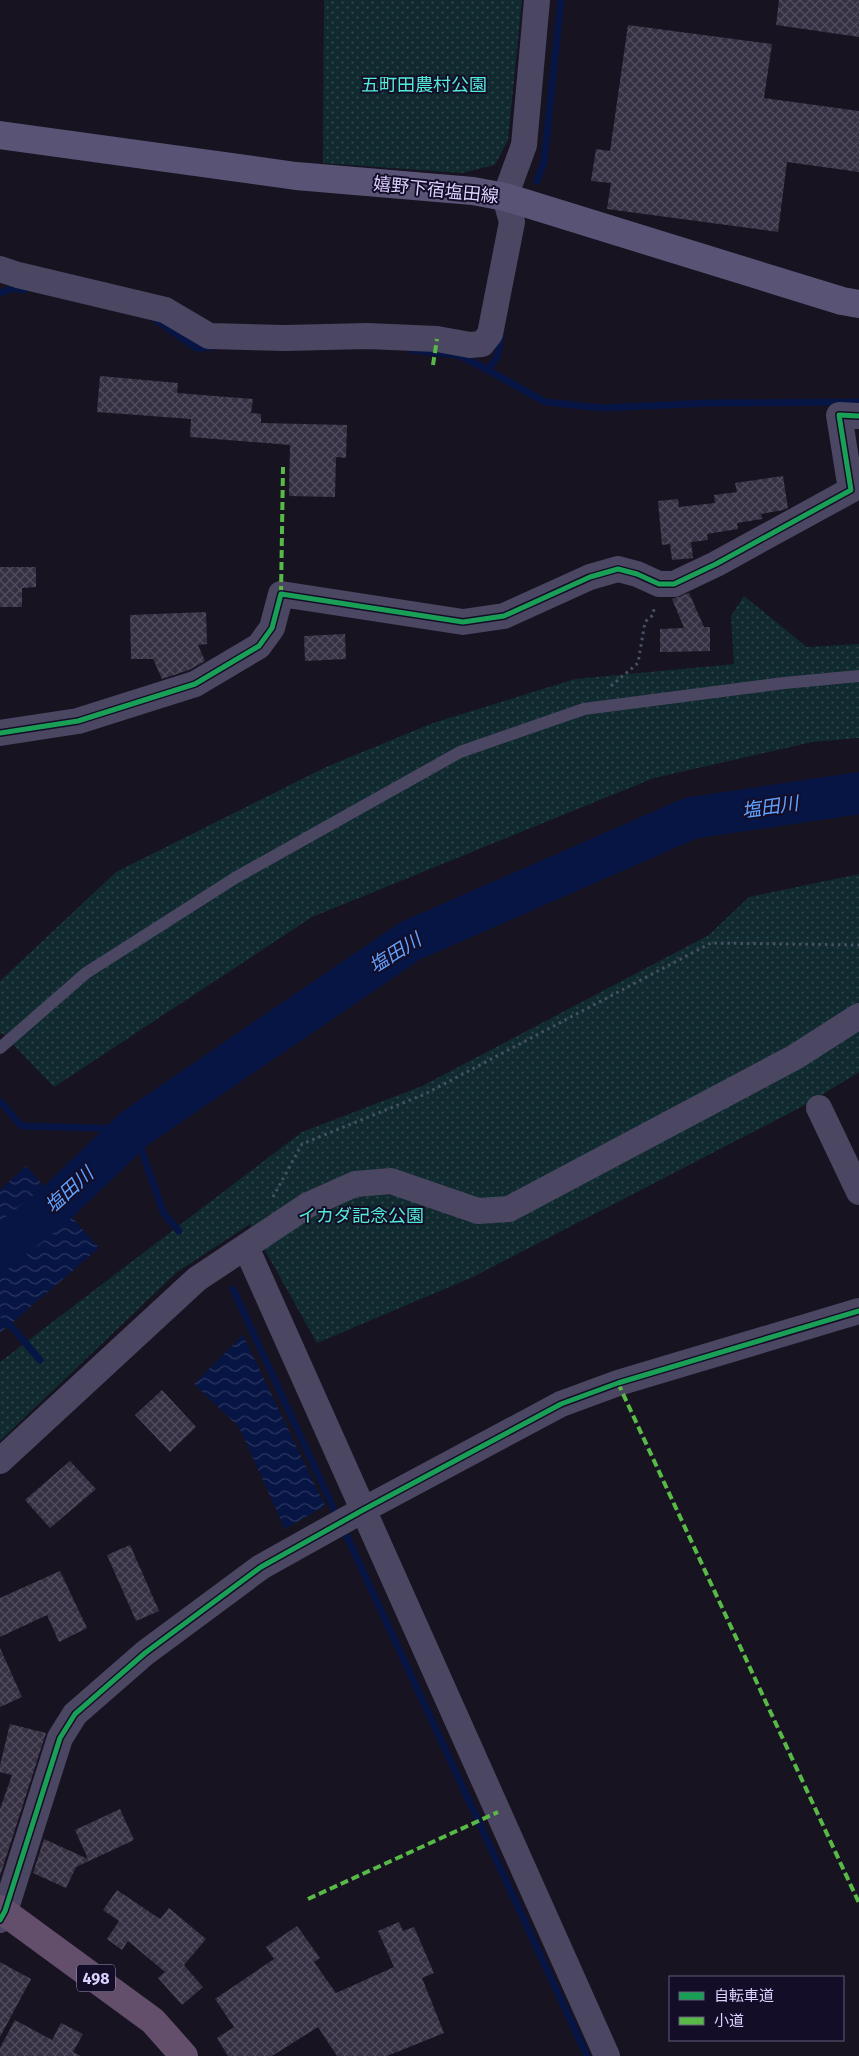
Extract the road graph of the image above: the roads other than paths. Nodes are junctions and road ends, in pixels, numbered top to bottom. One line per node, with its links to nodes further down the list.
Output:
1 (537, 0): 3 (street)
2 (0, 135): 3 (main road, 嬉野下宿塩田線)
3 (505, 197): 4 (street); 5 (main road, 嬉野下宿塩田線)
4 (0, 269)
5 (859, 304)
6 (859, 416): 8 (street)
7 (859, 676): 10 (lane)
8 (0, 734)
9 (859, 1016): 13 (street)
10 (0, 1048)
11 (819, 1108): 12 (street)
12 (859, 1192)
13 (246, 1247): 15 (street); 16 (street)
14 (859, 1311): 16 (street)
15 (0, 1461)
16 (349, 1518): 17 (street); 19 (street)
17 (2, 1914): 18 (highway, 498)
18 (184, 2056)
19 (606, 2056)

